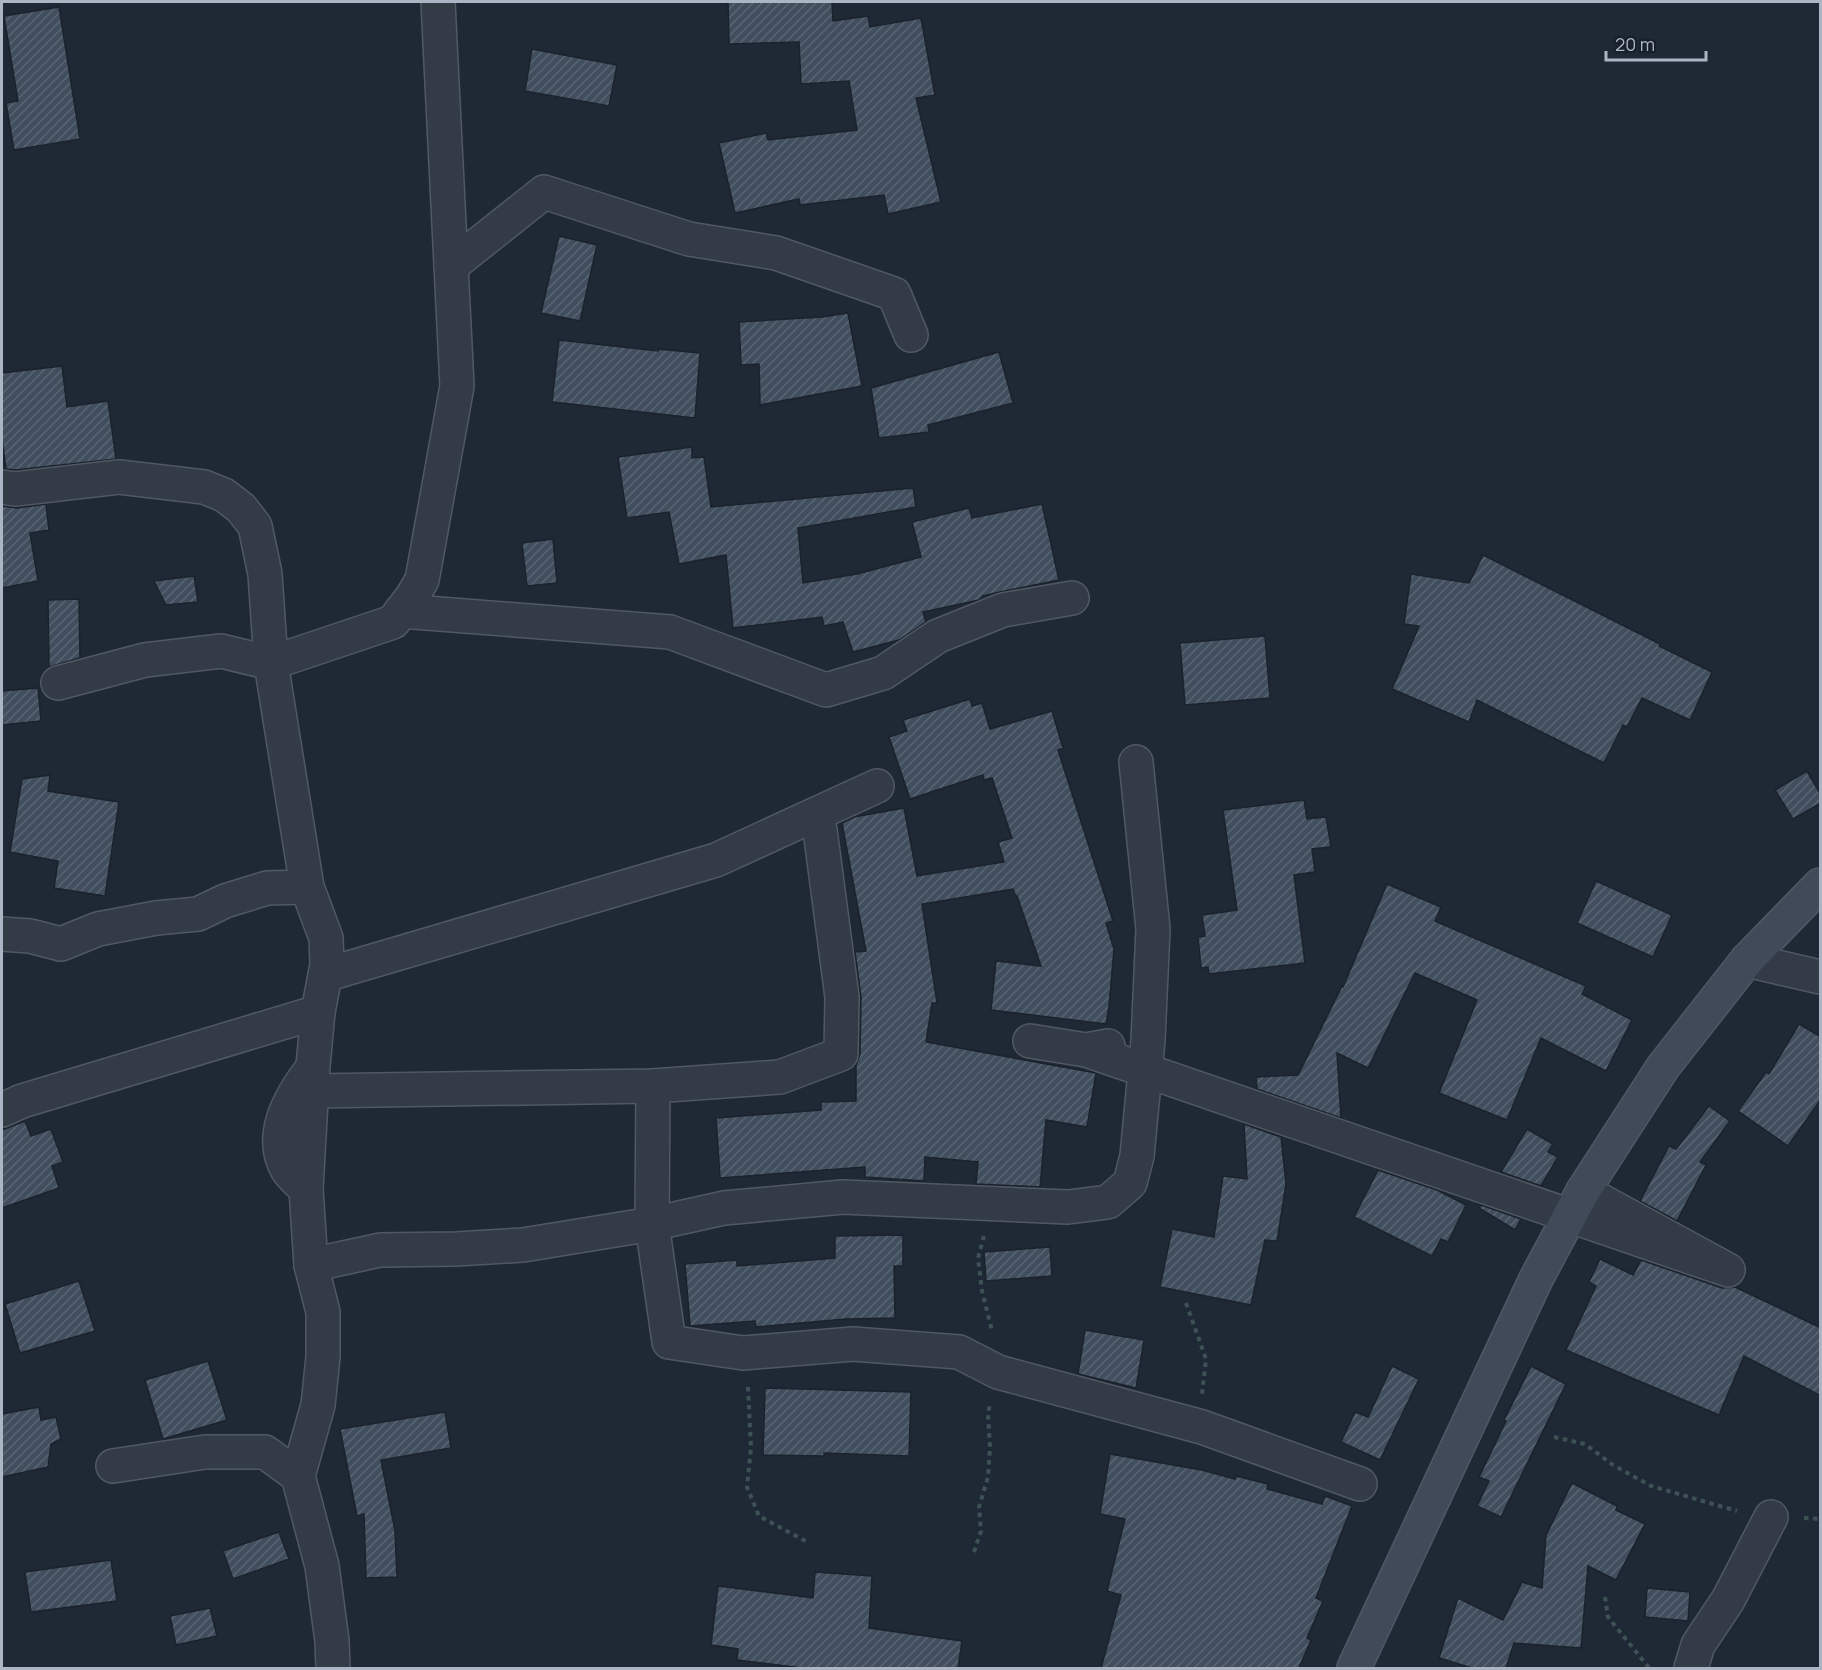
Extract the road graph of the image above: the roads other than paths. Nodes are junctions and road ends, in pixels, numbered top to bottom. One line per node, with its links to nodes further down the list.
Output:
1 (438, 2): 2 (street)
2 (451, 266): 3 (street); 6 (street)
3 (911, 335)
4 (2, 487): 7 (street)
5 (1072, 598): 6 (street)
6 (401, 611): 7 (street)
7 (271, 663): 8 (street); 13 (street)
8 (58, 683)
9 (1136, 762): 19 (street)
10 (877, 786): 16 (street)
11 (820, 830): 23 (street)
12 (1821, 885): 15 (street)
13 (307, 887): 14 (street); 16 (street)
14 (2, 934)
15 (1747, 960): 17 (street); 25 (street)
16 (325, 975): 18 (street)
17 (1821, 976)
18 (318, 1012): 22 (street); 24 (street)
19 (1148, 1040): 21 (street); 26 (street)
20 (1030, 1041): 21 (street)
21 (1086, 1050): 25 (street)
22 (313, 1079): 23 (street); 27 (street)
23 (653, 1086): 26 (street)
24 (2, 1110)
25 (1583, 1191): 33 (street)
26 (651, 1224): 27 (street); 30 (street)
27 (311, 1265): 29 (street)
28 (114, 1466): 29 (street)
29 (298, 1476): 32 (street)
30 (1360, 1484)
31 (1772, 1517): 34 (street)
32 (333, 1668)
33 (1354, 1668)
34 (1691, 1668)

